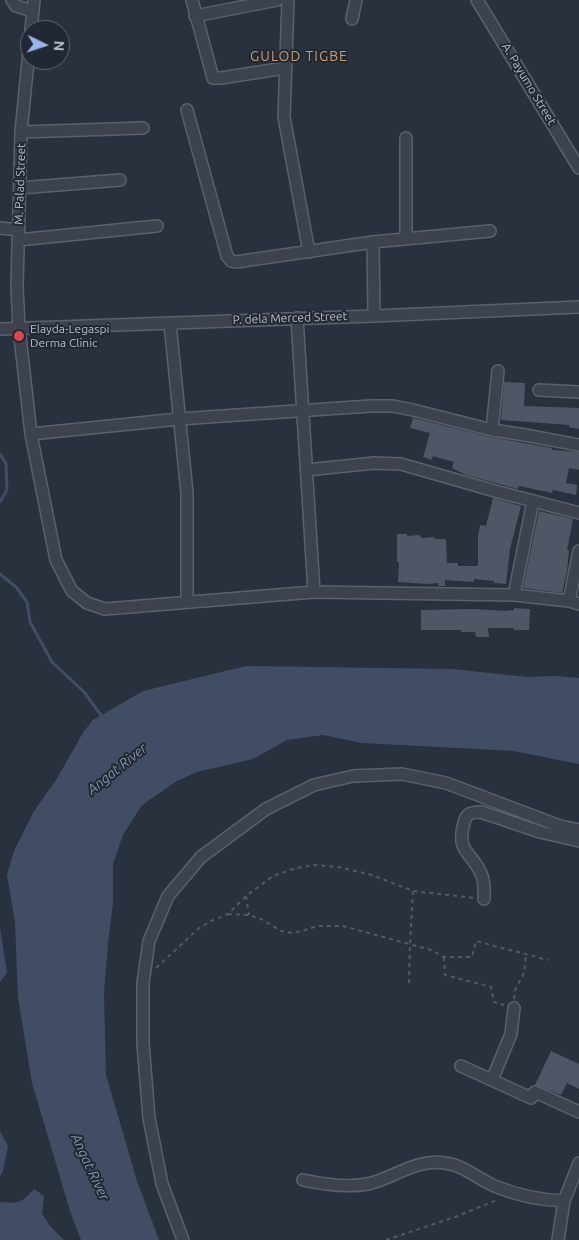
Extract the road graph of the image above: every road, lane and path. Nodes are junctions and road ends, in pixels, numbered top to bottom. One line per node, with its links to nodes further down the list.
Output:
1 (12, 0): 7 (street)
2 (192, 0): 8 (street)
3 (277, 0): 8 (street)
4 (288, 0): 11 (street)
5 (356, 0): 9 (street)
6 (477, 0): 17 (street, A. Payumo Street)
7 (34, 5): 10 (street)
8 (195, 16): 11 (street)
9 (352, 19)
10 (32, 20)
11 (285, 68): 26 (street)
12 (27, 70): 15 (street, M. Palad Street)
13 (187, 110): 26 (street)
14 (143, 128): 15 (street)
15 (21, 132): 19 (street, M. Palad Street)
16 (406, 138): 24 (street)
17 (579, 168)
18 (120, 180): 19 (street)
19 (20, 188): 23 (street, M. Palad Street)
20 (157, 226): 23 (street)
21 (0, 228): 23 (street)
22 (490, 231): 24 (street)
23 (19, 235): 31 (street, M. Palad Street)
24 (406, 239): 25 (street)
25 (373, 242): 26 (street); 28 (street)
26 (310, 252)
27 (579, 307): 28 (street, P. dela Merced Street)
28 (374, 316): 29 (street, P. dela Merced Street)
29 (297, 318): 30 (street, P. dela Merced Street); 36 (street)
30 (170, 323): 31 (street, P. dela Merced Street); 37 (street)
31 (19, 328): 32 (street, P. dela Merced Street); 39 (street, M. Palad Street)
32 (0, 329)
33 (498, 371): 38 (street)
34 (538, 390): 35 (street)
35 (579, 392)
36 (303, 411): 37 (street); 38 (street); 41 (street)
37 (179, 419): 39 (street); 47 (street)
38 (492, 430): 40 (street)
39 (31, 434): 47 (street, M. Palad Street)
40 (579, 445)
41 (307, 470): 42 (street); 45 (street)
42 (533, 501): 43 (street); 46 (street)
43 (579, 513)
44 (579, 551): 48 (street)
45 (314, 592): 46 (street, M. Palad Street); 47 (street, M. Palad Street)
46 (514, 594): 48 (street, M. Palad Street)
47 (187, 601)
48 (574, 602)
49 (579, 830): 70 (street)
50 (579, 841): 53 (street)
51 (413, 891): 52 (path); 53 (path); 56 (path)
52 (246, 896): 54 (path); 55 (path)
53 (484, 899)
54 (228, 914): 55 (path); 60 (path)
55 (249, 915): 56 (path)
56 (410, 945): 58 (path); 61 (path)
57 (526, 954): 58 (path); 59 (path); 62 (path)
58 (444, 956): 62 (path)
59 (548, 960)
60 (155, 969)
61 (409, 984)
62 (514, 1008): 64 (street)
63 (461, 1066): 64 (street)
64 (492, 1080): 65 (street)
65 (579, 1112)
66 (579, 1163): 69 (street)
67 (303, 1180): 69 (street)
68 (501, 1199): 71 (path)
69 (564, 1201): 72 (street)
70 (183, 1240)
71 (386, 1240)
72 (558, 1240)

